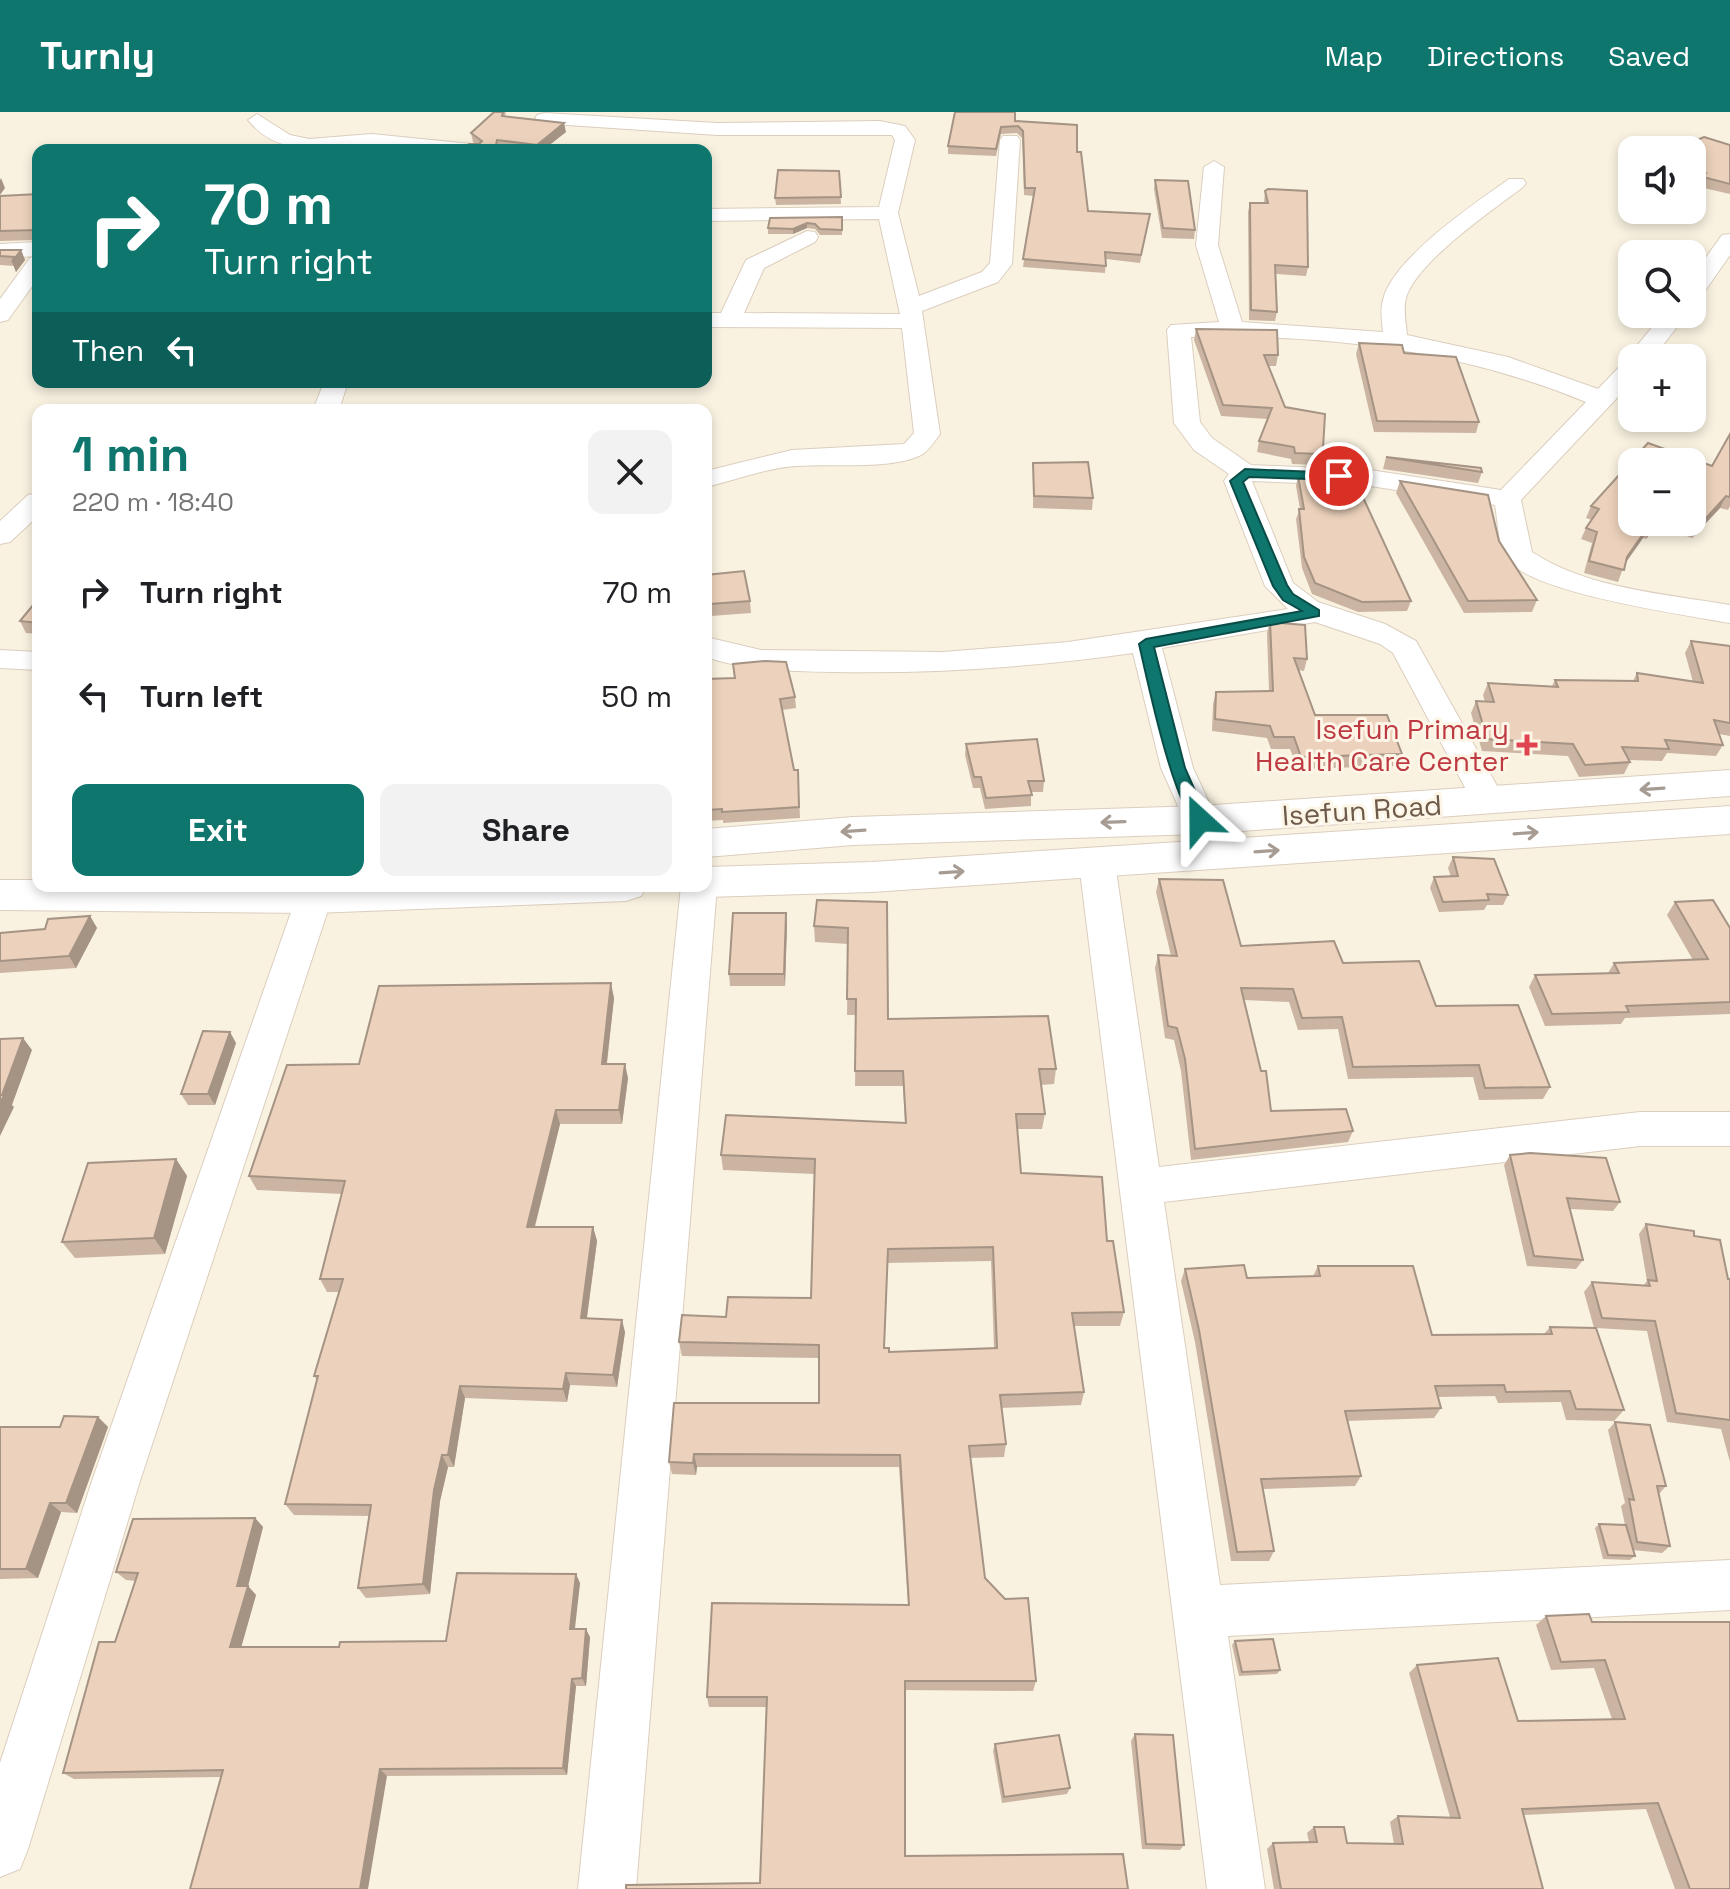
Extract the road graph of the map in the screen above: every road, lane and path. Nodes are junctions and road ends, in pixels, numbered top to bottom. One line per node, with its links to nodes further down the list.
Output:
1 (544, 119): 3 (street)
2 (257, 120): 6 (street)
3 (582, 123): 5 (street); 11 (street)
4 (1010, 140): 20 (street)
5 (569, 141)
6 (305, 144)
7 (322, 144): 8 (street)
8 (412, 144)
9 (1214, 167): 22 (street)
10 (1516, 183): 24 (street)
11 (888, 213): 12 (street); 20 (street)
12 (712, 215)
13 (807, 237): 21 (street)
14 (1730, 240): 18 (street)
15 (32, 249): 16 (street)
16 (0, 251)
17 (32, 271): 19 (street)
18 (1706, 273)
19 (0, 315)
20 (911, 315): 21 (street); 29 (street)
21 (718, 320)
22 (1232, 328): 24 (street); 28 (street)
23 (1664, 328): 25 (street)
24 (1395, 339): 27 (street)
25 (1651, 344)
26 (1618, 382): 27 (street)
27 (1601, 399): 30 (street)
28 (1245, 473): 30 (street); 33 (street)
29 (712, 478)
30 (1507, 499): 34 (street)
31 (32, 507): 32 (street)
32 (0, 536)
33 (1314, 613): 35 (street); 40 (street)
34 (1730, 614)
35 (1146, 644): 36 (street); 41 (street)
36 (712, 649)
37 (0, 659): 38 (street)
38 (32, 661)
39 (1730, 783): 40 (street, Isefun Road, one-way to 40)
40 (1489, 802): 41 (street, Isefun Road)
41 (1200, 820): 43 (street, Isefun Road, one-way to 43)
42 (1730, 820): 44 (street, Isefun Road, one-way to 42)
43 (712, 843)
44 (1097, 863): 47 (street, Isefun Road, one-way to 44); 53 (street)
45 (32, 867): 46 (street)
46 (0, 869)
47 (712, 882)
48 (470, 892): 51 (street)
49 (698, 892): 57 (street)
50 (0, 895): 51 (street)
51 (314, 898): 56 (street)
52 (1730, 1129): 53 (street)
53 (1141, 1187): 55 (street)
54 (1730, 1585): 55 (street)
55 (1199, 1612): 58 (street)
56 (0, 1849)
57 (607, 1889)
58 (1236, 1889)

